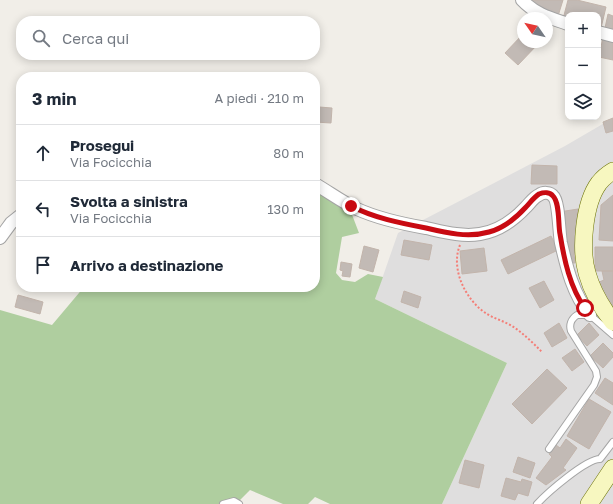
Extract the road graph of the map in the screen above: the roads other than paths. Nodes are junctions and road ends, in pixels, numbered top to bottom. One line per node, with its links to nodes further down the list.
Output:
1 (522, 0): 2 (street)
2 (565, 23)
3 (601, 33): 4 (street)
4 (613, 36)
5 (613, 171): 10 (main road)
6 (320, 187): 9 (street)
7 (16, 219): 8 (street)
8 (0, 238)
9 (590, 315): 11 (lane); 13 (lane)
10 (613, 322)
11 (613, 335)
12 (613, 442): 17 (lane)
13 (549, 449)
14 (613, 469): 18 (main road)
15 (223, 504): 16 (lane)
16 (239, 504)
17 (537, 504)
18 (589, 504)

